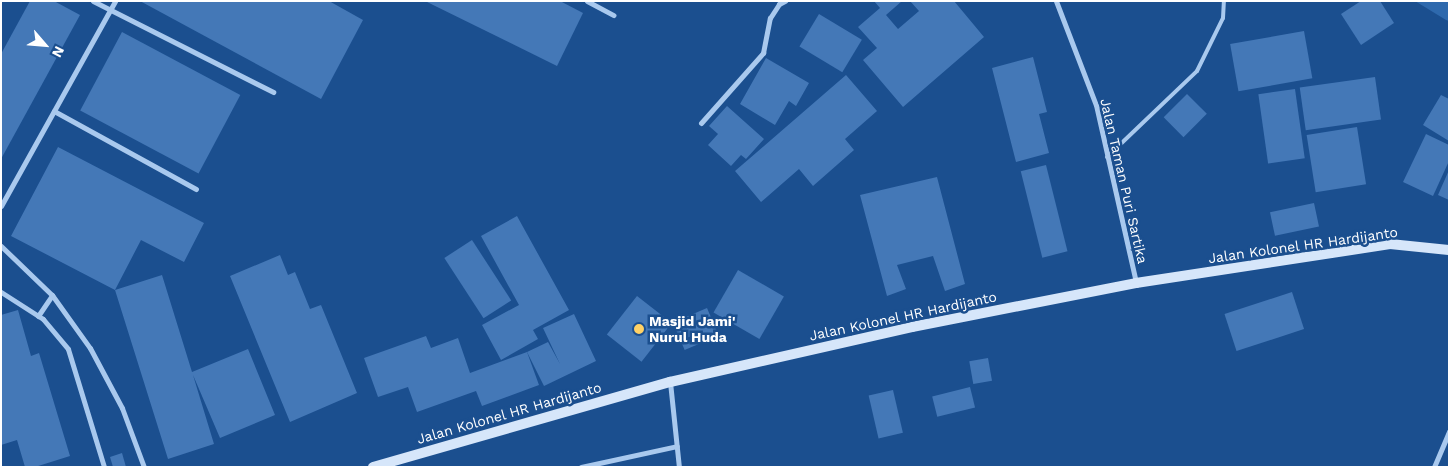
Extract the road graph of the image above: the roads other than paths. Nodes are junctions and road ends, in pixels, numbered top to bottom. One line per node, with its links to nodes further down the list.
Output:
1 (93, 1): 7 (street)
2 (116, 1): 7 (street)
3 (587, 1): 8 (street)
4 (786, 1): 11 (street)
5 (1056, 1): 12 (street, Jalan Taman Puri Sartika)
6 (1224, 1): 12 (lane)
7 (110, 11): 9 (street); 10 (street)
8 (612, 15)
9 (272, 92)
10 (54, 111): 13 (street); 14 (street)
11 (701, 123)
12 (1107, 157): 17 (street, Jalan Taman Puri Sartika)
13 (196, 189)
14 (1, 206)
15 (1, 246): 19 (street)
16 (1449, 250): 17 (main road, Jalan Kolonel HR Hardijanto)
17 (1136, 284): 21 (main road, Jalan Kolonel HR Hardijanto)
18 (1, 292): 20 (street)
19 (52, 295): 20 (street); 25 (street)
20 (38, 316): 24 (street)
21 (670, 382): 23 (street); 26 (main road, Jalan Kolonel HR Hardijanto)
22 (1449, 431): 29 (street)
23 (677, 446): 27 (street); 28 (street)
24 (104, 467)
25 (144, 467)
26 (373, 467)
27 (581, 467)
28 (679, 467)
29 (1434, 467)

